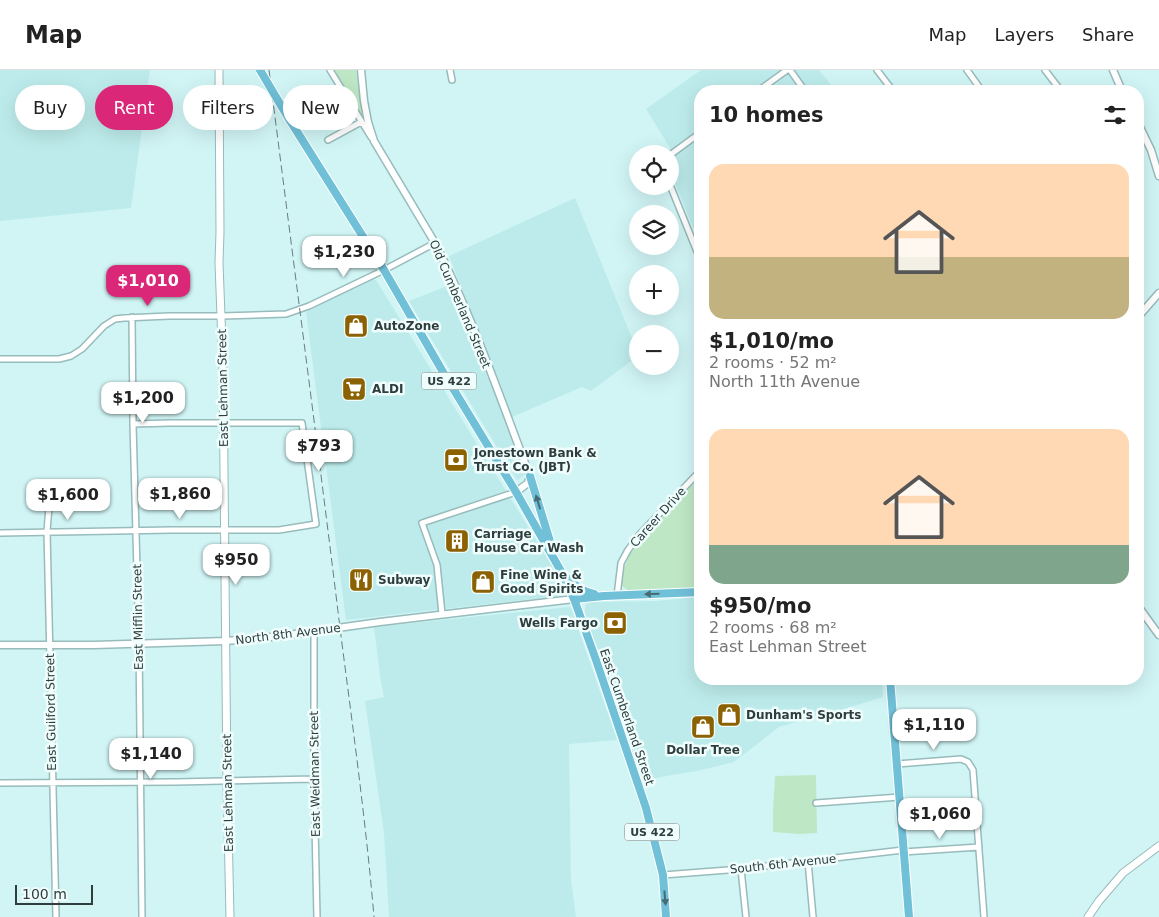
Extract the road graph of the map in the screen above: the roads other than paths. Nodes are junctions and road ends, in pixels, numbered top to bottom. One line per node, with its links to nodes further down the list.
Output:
1 (219, 70): 31 (main road, East Lehman Street)
2 (260, 70): 28 (highway, East Cumberland Street / US 422, bridge)
3 (330, 70): 18 (street, Old Cumberland Street)
4 (360, 70): 22 (street)
5 (450, 70): 11 (street)
6 (789, 70): 12 (street); 13 (street)
7 (877, 70): 14 (street)
8 (967, 70): 15 (street)
9 (1045, 70): 16 (street)
10 (1113, 70): 17 (street)
11 (452, 80)
12 (767, 85)
13 (800, 85)
14 (888, 85)
15 (978, 85)
16 (1056, 85)
17 (1118, 85)
18 (361, 122): 21 (street); 22 (street, Old Cumberland Street)
19 (1144, 135): 24 (street)
20 (694, 138): 23 (street)
21 (328, 140)
22 (374, 142): 26 (street, Old Cumberland Street)
23 (679, 149)
24 (1159, 176)
25 (674, 195): 27 (street)
26 (436, 243): 28 (street); 36 (street, Old Cumberland Street)
27 (694, 243)
28 (384, 270): 31 (street); 38 (highway, East Cumberland Street / US 422)
29 (1159, 293): 30 (street)
30 (1144, 310)
31 (222, 316): 32 (street); 34 (main road, East Lehman Street)
32 (132, 317): 33 (street); 35 (street, East Mifflin Street)
33 (0, 358)
34 (223, 423): 35 (street); 40 (main road, East Lehman Street); 40 (street)
35 (133, 424): 42 (street, East Mifflin Street)
36 (530, 476): 38 (street); 44 (highway, one-way to 36)
37 (694, 477): 48 (street, Career Drive)
38 (516, 492): 44 (highway, East Cumberland Street / US 422); 50 (street)
39 (49, 507): 41 (street, East Guilford Street)
40 (225, 530): 42 (street); 54 (main road, East Lehman Street)
41 (47, 531): 42 (street); 43 (street); 57 (street, East Guilford Street)
42 (136, 531): 55 (street, East Mifflin Street)
43 (0, 532)
44 (556, 562): 45 (highway, East Cumberland Street / US 422)
45 (562, 573): 47 (highway, US 422); 49 (highway, East Cumberland Street / US 422)
46 (694, 592): 48 (highway, US 422, one-way to 48)
47 (604, 596): 48 (highway, US 422); 49 (highway)
48 (617, 596)
49 (574, 599): 50 (street, North 8th Avenue); 72 (highway, East Cumberland Street / US 422)
50 (442, 614): 52 (street, North 8th Avenue)
51 (1144, 614): 53 (street)
52 (314, 632): 54 (street, North 8th Avenue); 60 (street, East Weidman Street)
53 (1159, 635)
54 (226, 641): 55 (street, North 8th Avenue); 62 (main road, East Lehman Street)
55 (139, 644): 57 (street, North 8th Avenue); 61 (street, East Mifflin Street)
56 (0, 645): 57 (street, North 8th Avenue)
57 (50, 645): 63 (street, East Guilford Street)
58 (890, 685): 59 (highway)
59 (897, 764): 65 (highway); 68 (street)
60 (314, 779): 62 (street); 76 (street, East Weidman Street)
61 (141, 781): 62 (street); 63 (street); 74 (street, East Mifflin Street)
62 (227, 781): 75 (main road, East Lehman Street)
63 (53, 782): 64 (street); 73 (street, East Guilford Street)
64 (0, 783)
65 (900, 797): 66 (street); 69 (highway)
66 (816, 803)
67 (1159, 846): 82 (main road)
68 (979, 847): 69 (street, South 6th Avenue); 81 (street)
69 (903, 851): 70 (street, South 6th Avenue); 80 (highway)
70 (808, 861): 71 (street, South 6th Avenue); 79 (street)
71 (742, 869): 72 (street, South 6th Avenue); 78 (street)
72 (663, 875): 77 (highway, East Cumberland Street / US 422, one-way to 77)
73 (56, 917)
74 (142, 917)
75 (230, 917)
76 (317, 917)
77 (666, 917)
78 (746, 917)
79 (813, 917)
80 (909, 917)
81 (984, 917)
82 (1088, 917)

